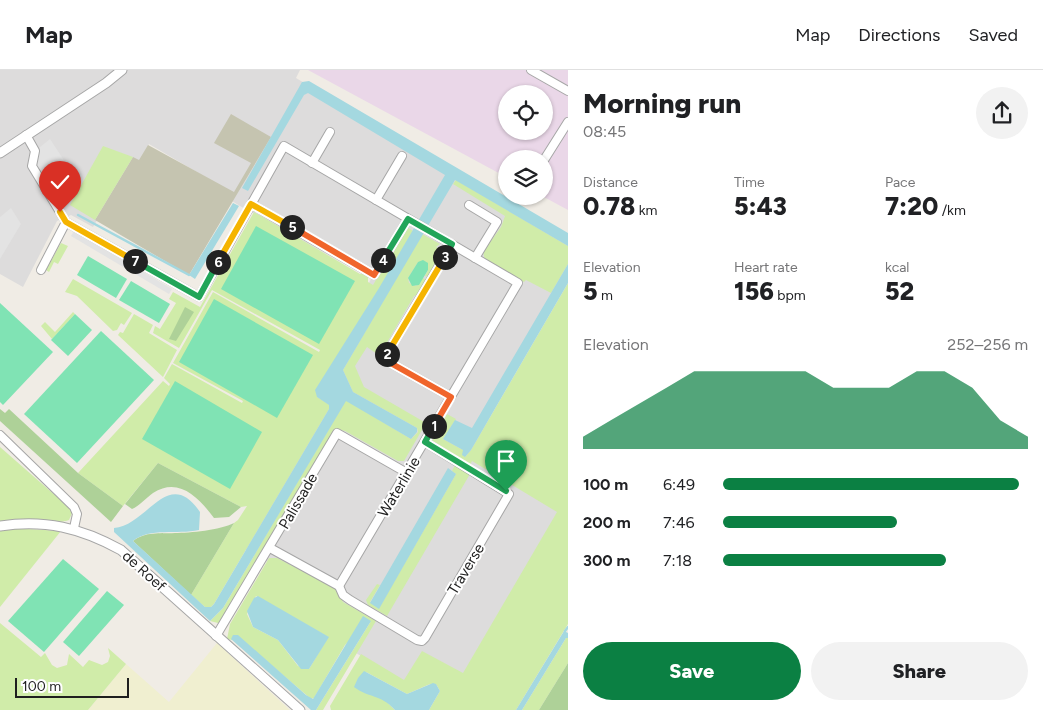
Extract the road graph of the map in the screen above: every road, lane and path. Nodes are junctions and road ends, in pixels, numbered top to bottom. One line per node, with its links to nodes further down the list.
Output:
1 (121, 70): 6 (street)
2 (531, 70): 3 (street)
3 (568, 90)
4 (568, 122): 7 (street)
5 (330, 132): 10 (street)
6 (26, 135): 8 (street); 15 (street, Waterlinie)
7 (550, 150)
8 (0, 153)
9 (402, 156): 11 (street)
10 (312, 163): 11 (street, Waterlinie); 12 (street, Waterlinie)
11 (376, 200): 14 (street, Waterlinie)
12 (251, 204): 14 (street); 15 (street, Waterlinie)
13 (469, 205): 17 (street)
14 (411, 220): 16 (street, Waterlinie)
15 (66, 222): 18 (street)
16 (452, 244): 17 (street, Waterlinie); 19 (street)
17 (476, 258): 19 (street, Waterlinie)
18 (41, 270)
19 (451, 397): 21 (street, Waterlinie)
20 (0, 435): 24 (street)
21 (425, 442): 22 (street, Waterlinie); 26 (street, Traverse)
22 (407, 473): 25 (street, Palissade); 26 (street, Waterlinie)
23 (0, 526): 24 (street, de Roef)
24 (74, 528): 27 (street, de Roef)
25 (270, 548): 26 (street); 27 (street, Palissade)
26 (339, 586)
27 (216, 636): 28 (street, de Roef)
28 (300, 710)

